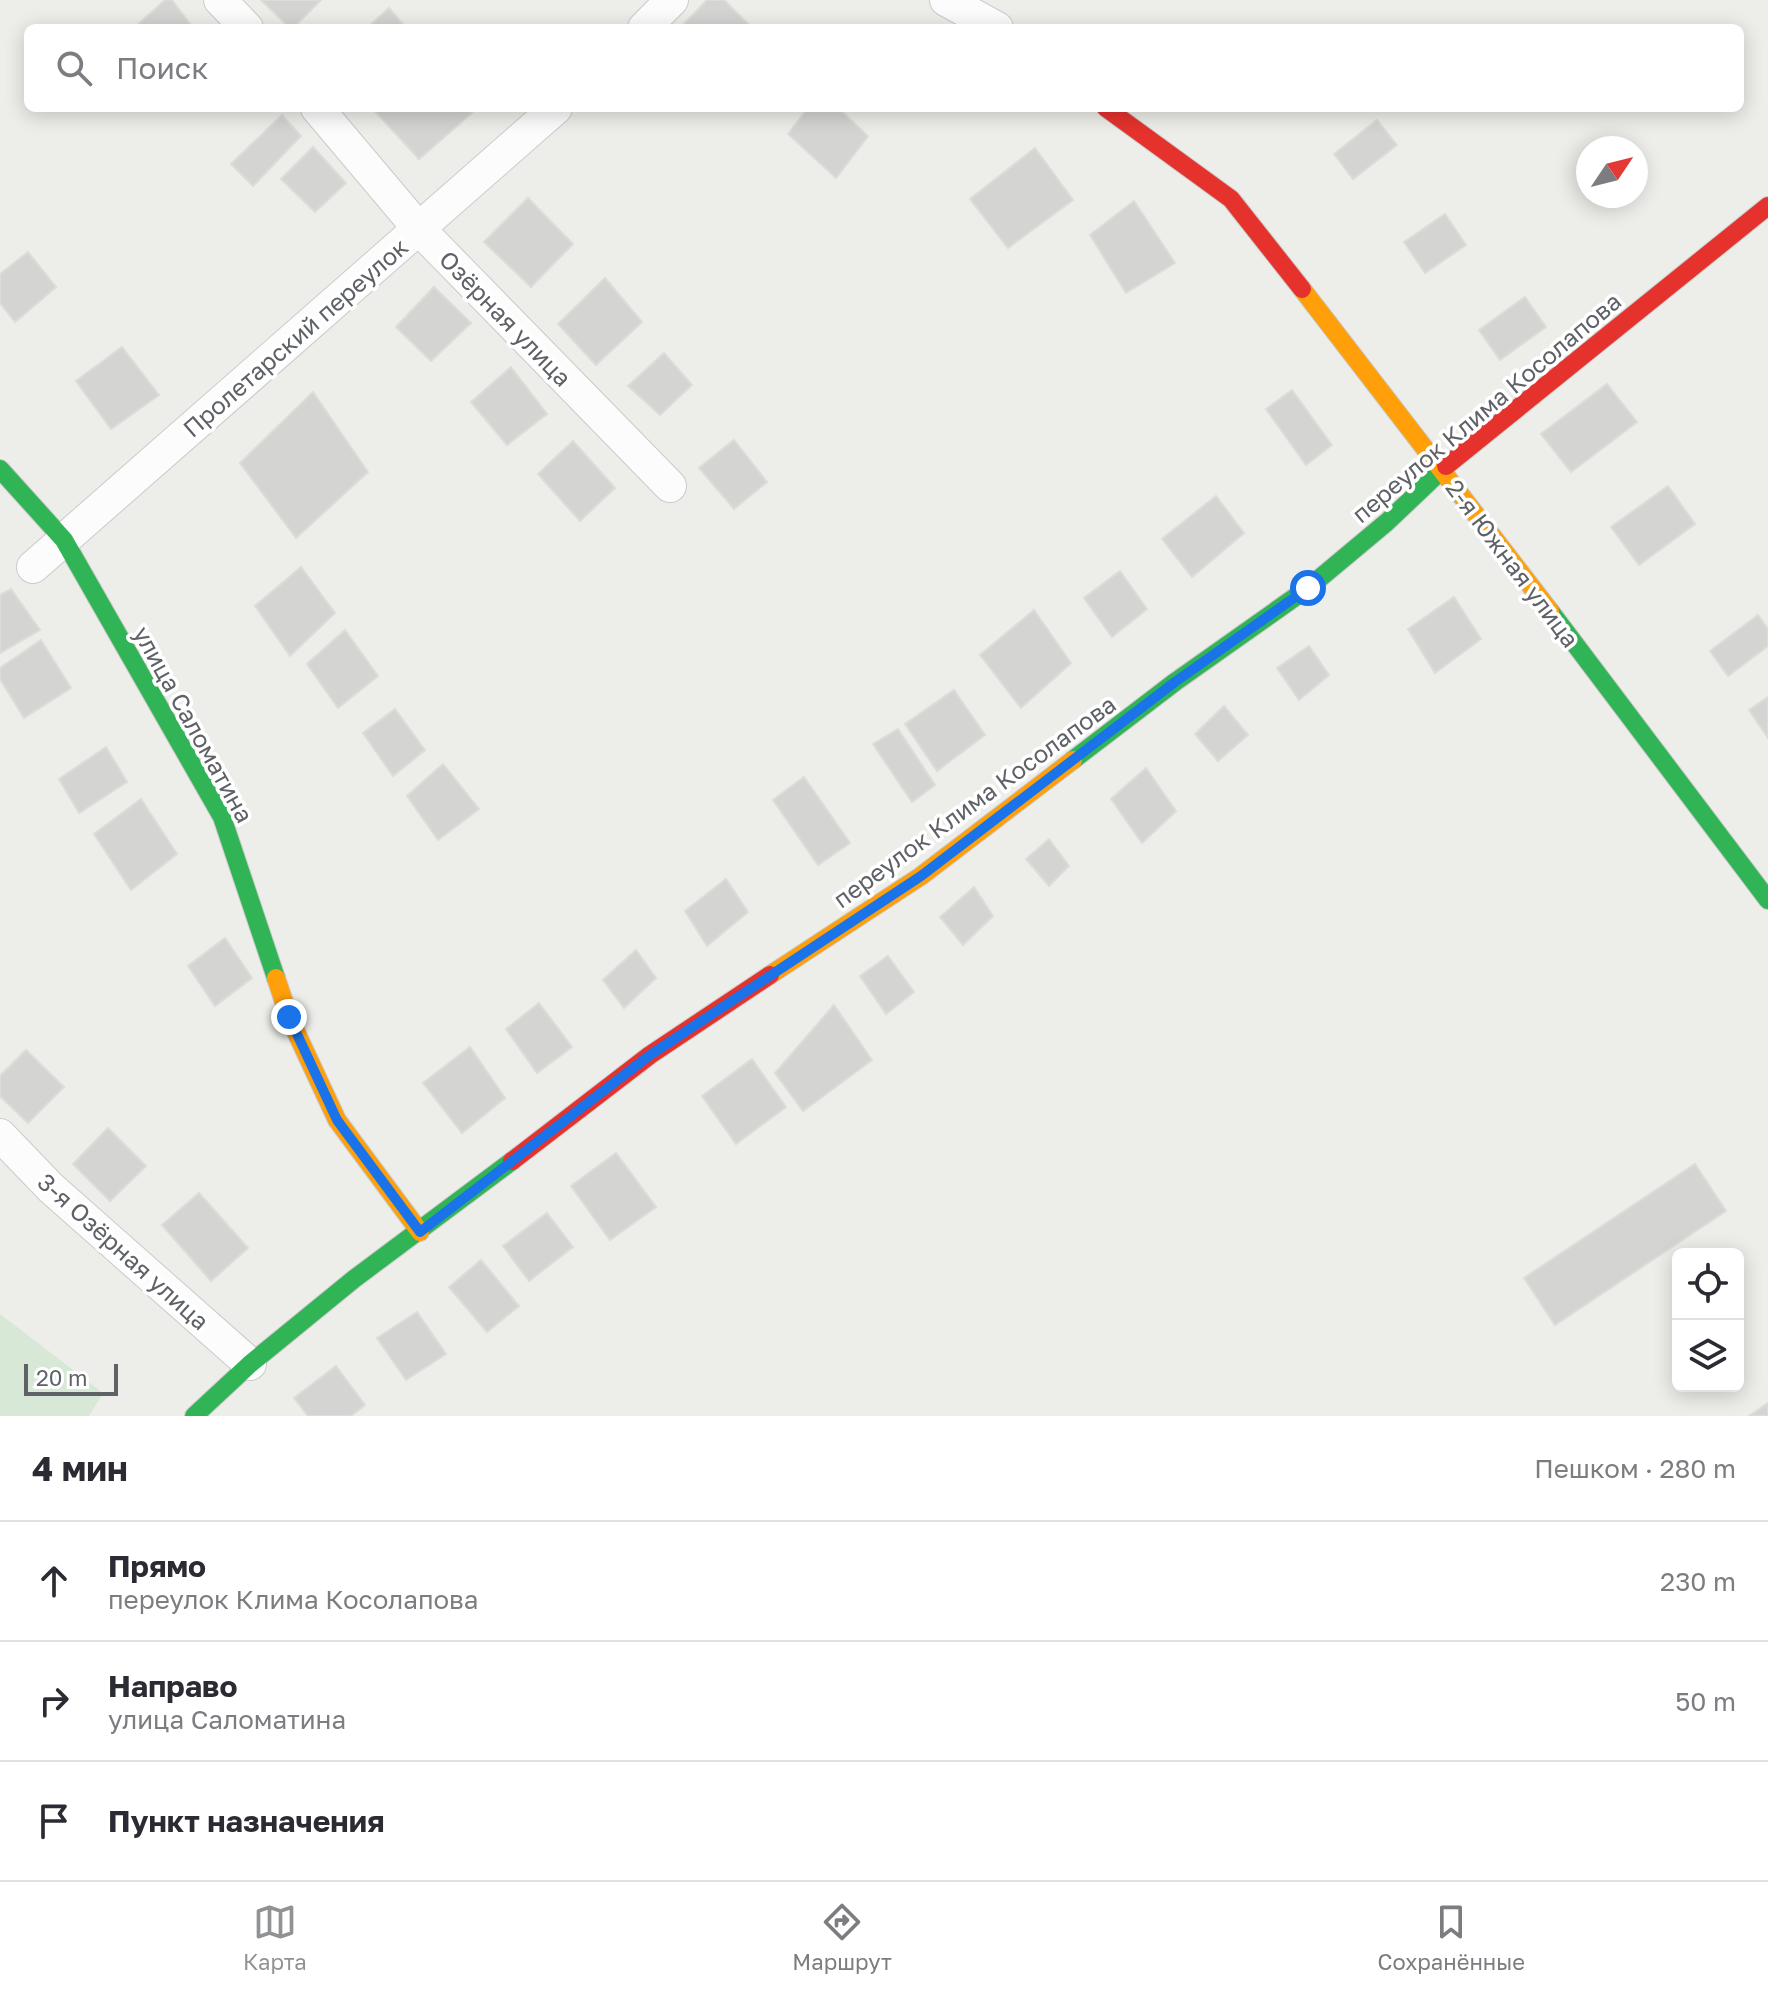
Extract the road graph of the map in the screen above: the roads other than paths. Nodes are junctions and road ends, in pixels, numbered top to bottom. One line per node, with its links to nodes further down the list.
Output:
1 (220, 0): 4 (street)
2 (672, 0): 5 (street)
3 (946, 0): 6 (street)
4 (243, 24)
5 (648, 24)
6 (990, 24)
7 (320, 112): 11 (street, Озёрная улица)
8 (551, 112): 11 (street, Пролетарский переулок)
9 (1111, 112): 13 (street, 2-я Южная улица)
10 (1768, 206): 13 (street, переулок Клима Косолапова)
11 (419, 229): 14 (street, Озёрная улица); 15 (street, Пролетарский переулок)
12 (0, 469): 15 (street, улица Саломатина)
13 (1443, 469): 17 (street, 2-я Южная улица); 19 (street, переулок Клима Косолапова)
14 (670, 486)
15 (64, 540): 16 (street, Пролетарский переулок); 19 (street, улица Саломатина)
16 (33, 567)
17 (1768, 900)
18 (0, 1135): 20 (street, 3-я Озёрная улица)
19 (420, 1232): 20 (street, переулок Клима Косолапова)
20 (250, 1364): 21 (street, переулок Клима Косолапова)
21 (194, 1416)

